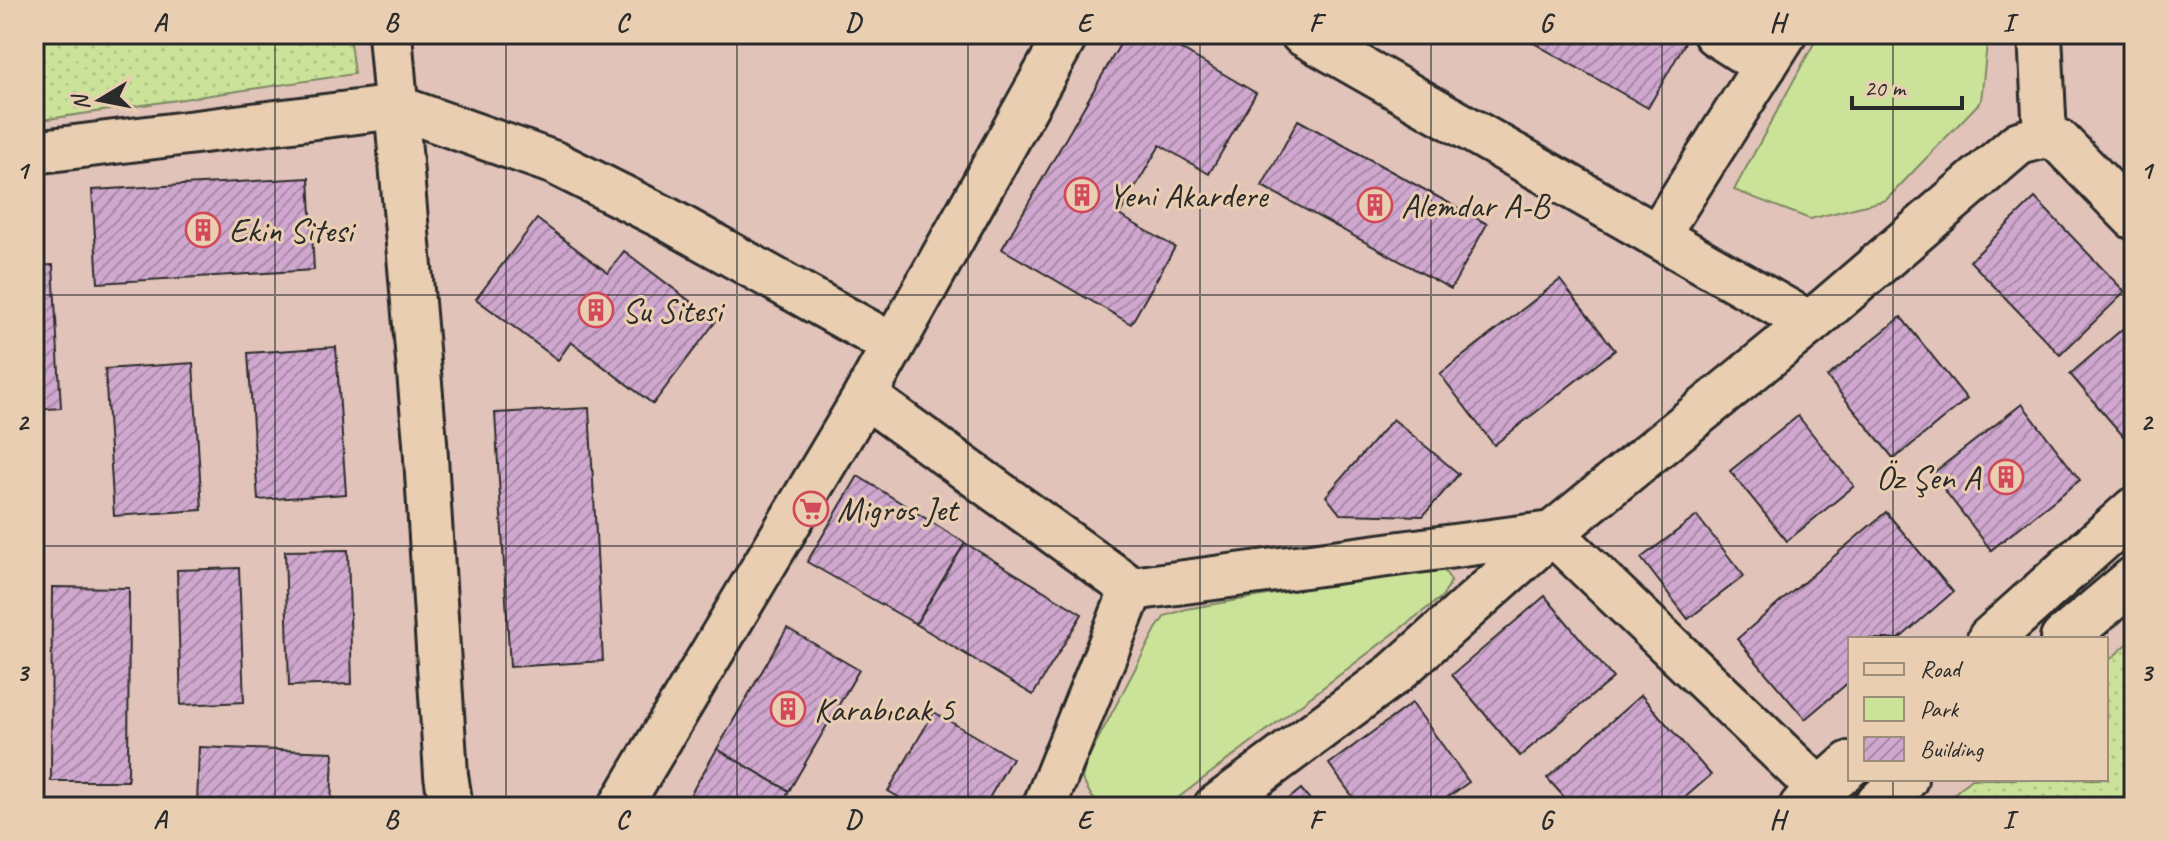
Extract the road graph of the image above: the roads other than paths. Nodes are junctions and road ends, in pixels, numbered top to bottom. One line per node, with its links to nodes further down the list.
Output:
1 (390, 34): 7 (street)
2 (1067, 34): 13 (street)
3 (1302, 34): 11 (street)
4 (1715, 34): 6 (street)
5 (2040, 34): 8 (street)
6 (1775, 50): 11 (street)
7 (397, 107): 9 (street); 13 (street); 23 (street)
8 (2045, 136): 10 (street); 12 (street)
9 (34, 152)
10 (2134, 218)
11 (1658, 235): 12 (street)
12 (1810, 323): 16 (street)
13 (893, 345): 14 (street)
14 (865, 396): 18 (street); 24 (street)
15 (2134, 510): 19 (main road)
16 (1552, 533): 18 (street); 22 (street); 26 (street)
17 (2134, 579): 20 (main road)
18 (1132, 589): 25 (street)
19 (1992, 637)
20 (2065, 637)
21 (1903, 781): 27 (main road)
22 (1824, 787)
23 (451, 807)
24 (620, 807)
25 (1044, 807)
26 (1215, 807)
27 (1875, 807)

